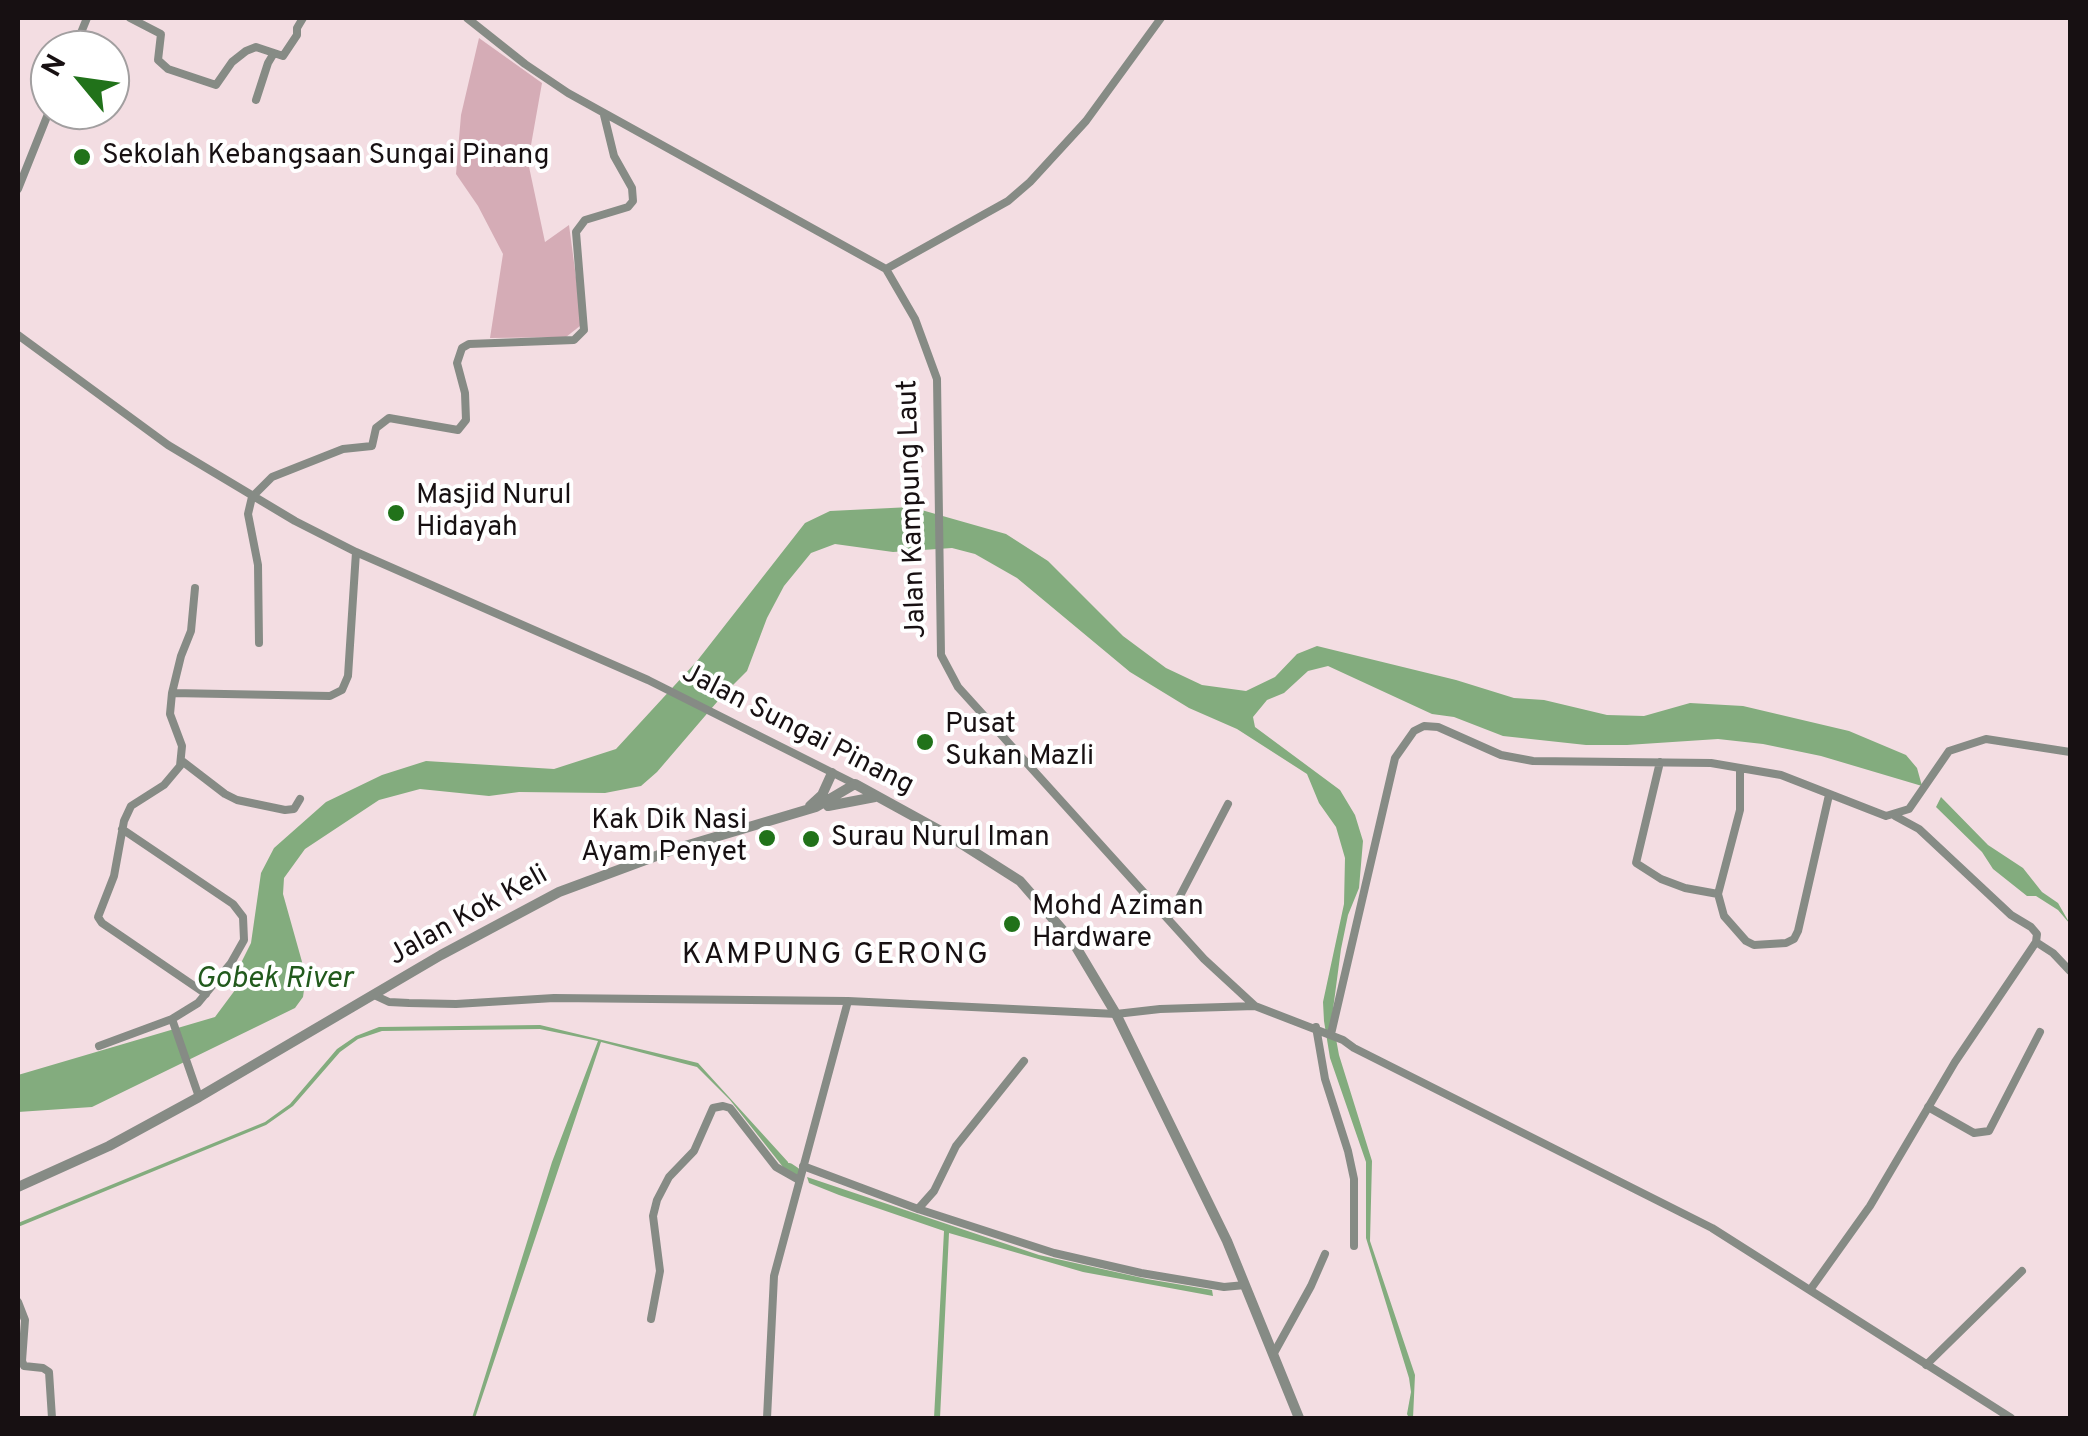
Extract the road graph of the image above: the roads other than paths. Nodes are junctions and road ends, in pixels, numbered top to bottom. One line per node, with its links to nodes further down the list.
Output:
1 (130, 18): 5 (street)
2 (303, 18): 5 (street)
3 (467, 18): 7 (street)
4 (1161, 18): 10 (street)
5 (274, 53): 6 (street)
6 (256, 100)
7 (604, 114): 10 (street); 12 (street)
8 (42, 130): 9 (street)
9 (18, 189)
10 (886, 269): 31 (street, Jalan Kampung Laut)
11 (18, 336): 12 (street, Jalan Sungai Pinang)
12 (252, 497): 13 (street, Jalan Sungai Pinang); 15 (street)
13 (356, 552): 16 (street); 21 (street, Jalan Sungai Pinang)
14 (195, 588): 16 (street)
15 (259, 643)
16 (172, 693): 18 (street)
17 (2070, 752): 28 (street)
18 (182, 762): 25 (street); 29 (street)
19 (1660, 762): 20 (street); 30 (street); 42 (street)
20 (1740, 768): 23 (street); 30 (street)
21 (832, 772): 22 (street, Jalan Sungai Pinang); 27 (street)
22 (855, 784): 24 (street, Jalan Sungai Pinang); 27 (street, Jalan Kok Keli)
23 (1829, 795): 28 (street); 30 (street)
24 (876, 797): 27 (street); 38 (street, Jalan Sungai Pinang)
25 (300, 799)
26 (1228, 804): 31 (street)
27 (811, 808): 35 (street, Jalan Kok Keli)
28 (1895, 816): 32 (street)
29 (122, 829): 34 (street); 34 (street)
30 (1718, 894)
31 (1168, 918): 37 (street, Jalan Kampung Laut)
32 (2036, 942): 33 (street); 46 (street)
33 (2070, 970)
34 (206, 994): 39 (street)
35 (374, 995): 36 (street); 45 (street, Jalan Kok Keli)
36 (848, 1001): 38 (street); 47 (street)
37 (1255, 1006): 38 (street); 40 (street)
38 (1116, 1014): 54 (street, Jalan Sungai Pinang)
39 (174, 1024): 43 (street); 45 (street)
40 (1317, 1028): 42 (street); 51 (street)
41 (2040, 1032): 46 (street)
42 (1330, 1033): 55 (street)
43 (99, 1046)
44 (1024, 1061): 50 (street)
45 (199, 1097): 49 (street, Jalan Kok Keli)
46 (1928, 1108): 55 (street)
47 (803, 1166): 48 (street); 50 (street)
48 (799, 1180): 57 (street); 61 (street)
49 (18, 1187)
50 (918, 1209): 54 (street)
51 (1354, 1246)
52 (1325, 1254): 58 (street)
53 (2022, 1271): 59 (street)
54 (1245, 1284): 58 (street, Jalan Sungai Pinang)
55 (1810, 1290): 59 (street)
56 (18, 1302): 60 (street)
57 (651, 1319)
58 (1274, 1353): 62 (street, Jalan Sungai Pinang)
59 (1926, 1364): 63 (street)
60 (52, 1418)
61 (767, 1418)
62 (1299, 1418)
63 (2011, 1418)

